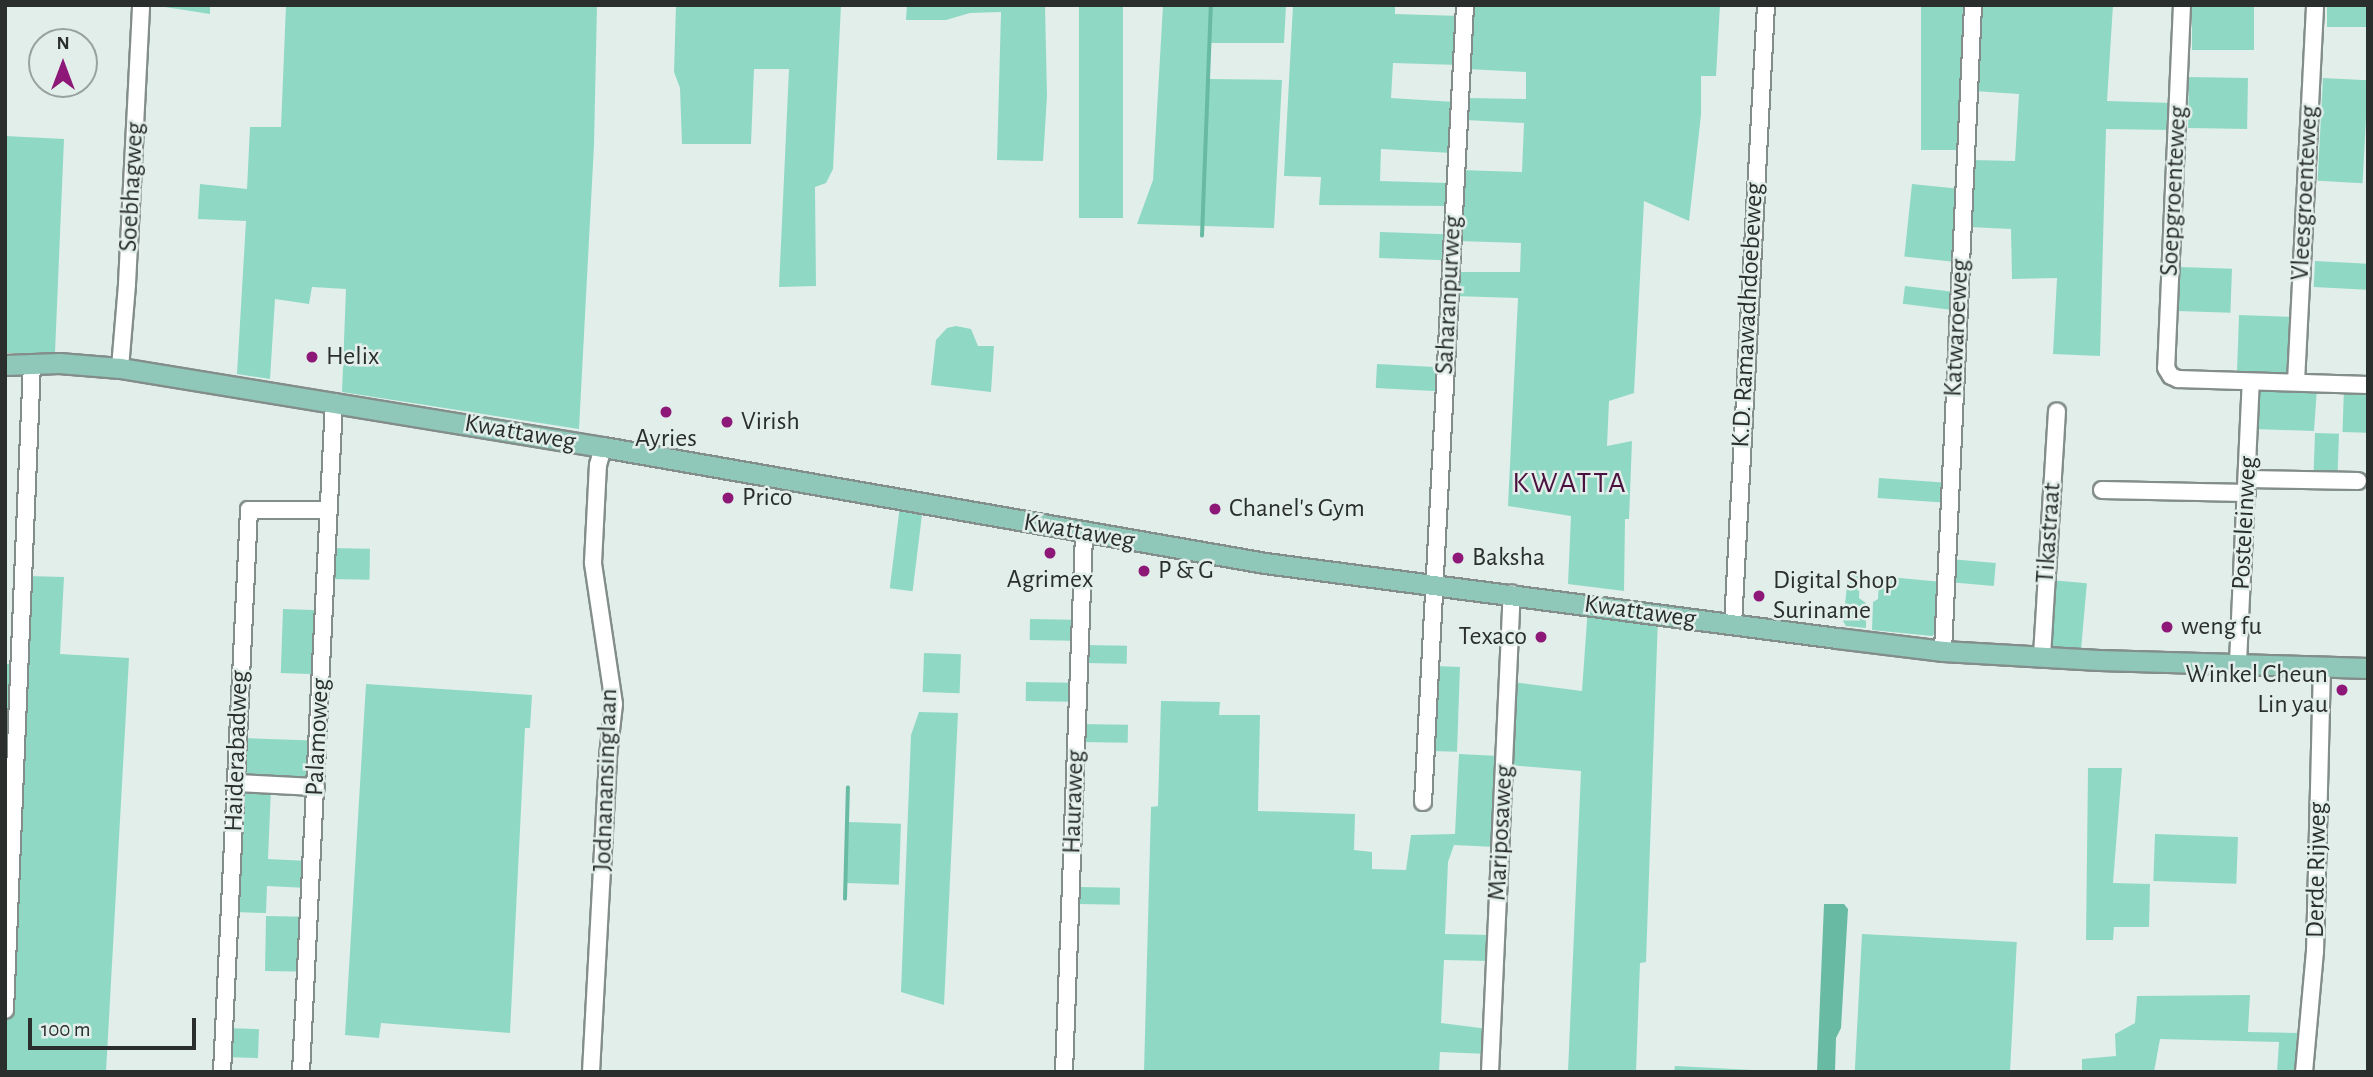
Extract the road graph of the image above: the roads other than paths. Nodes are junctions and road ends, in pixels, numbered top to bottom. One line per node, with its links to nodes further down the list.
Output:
1 (141, 5): 9 (street, Soebhagweg)
2 (1465, 5): 21 (street, Saharanpurweg)
3 (1766, 5): 23 (street, K.D. Ramawadhdoebeweg)
4 (1973, 5): 24 (street, Katwaroeweg)
5 (2182, 5): 10 (street, Soepgroenteweg)
6 (2315, 5): 11 (street, Vleesgroenteweg)
7 (32, 364): 8 (main road, Kwattaweg); 9 (main road, Kwattaweg); 32 (street)
8 (5, 365)
9 (120, 368): 13 (main road, Kwattaweg)
10 (2251, 382): 11 (street); 17 (street, Posteleinweg)
11 (2296, 382): 12 (street)
12 (2368, 385)
13 (334, 402): 15 (main road, Kwattaweg); 19 (street, Palamoweg)
14 (2057, 411): 25 (street, Tikastraat)
15 (603, 447): 20 (main road, Kwattaweg); 35 (street, Jodnanansinglaan)
16 (2358, 481): 17 (street)
17 (2248, 486): 18 (street); 26 (street, Posteleinweg)
18 (2102, 490)
19 (329, 510): 29 (street, Haiderabadweg); 30 (street, Palamoweg)
20 (1084, 533): 21 (main road, Kwattaweg); 36 (street, Hauraweg)
21 (1434, 584): 22 (main road, Kwattaweg); 31 (street, Saharanpurweg)
22 (1512, 594): 23 (main road, Kwattaweg); 37 (street, Mariposaweg)
23 (1733, 624): 24 (main road, Kwattaweg)
24 (1943, 651): 25 (main road, Kwattaweg)
25 (2042, 656): 26 (main road, Kwattaweg)
26 (2238, 663): 27 (main road, Kwattaweg)
27 (2322, 667): 28 (main road, Kwattaweg); 38 (street, Derde Rijweg)
28 (2368, 668)
29 (236, 783): 30 (street); 33 (street, Haiderabadweg)
30 (316, 787): 34 (street, Palamoweg)
31 (1423, 802)
32 (5, 1010)
33 (222, 1072)
34 (301, 1072)
35 (591, 1072)
36 (1064, 1072)
37 (1490, 1072)
38 (2304, 1072)

